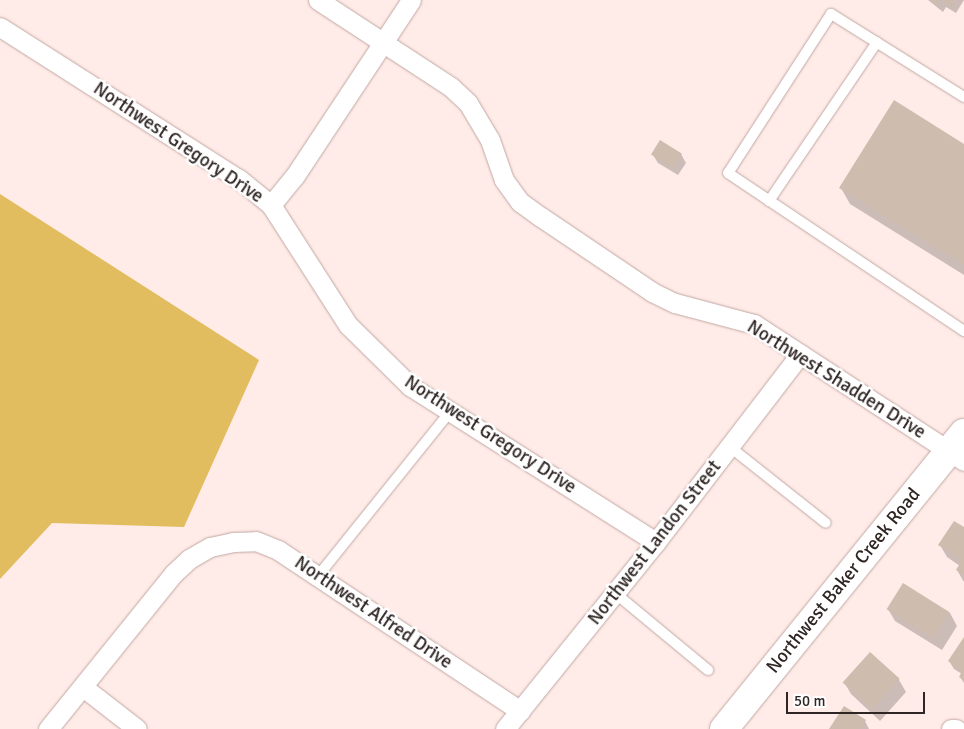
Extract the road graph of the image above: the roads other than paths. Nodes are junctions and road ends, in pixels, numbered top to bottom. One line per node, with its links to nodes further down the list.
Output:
1 (318, 0): 4 (street, Northwest Shadden Drive)
2 (411, 0): 4 (street)
3 (0, 27): 8 (street, Northwest Gregory Drive)
4 (384, 42): 8 (street); 10 (street, Northwest Shadden Drive)
5 (877, 42): 6 (lane); 7 (lane); 7 (lane)
6 (964, 97)
7 (769, 201): 9 (lane)
8 (271, 205): 11 (street, Northwest Gregory Drive)
9 (964, 331)
10 (800, 354): 12 (street, Northwest Landon Street); 13 (street, Northwest Shadden Drive)
11 (449, 413): 15 (street, Northwest Gregory Drive); 16 (lane)
12 (730, 447): 14 (lane); 15 (street, Northwest Landon Street)
13 (959, 448): 24 (main road, Northwest Baker Creek Road)
14 (826, 523)
15 (656, 542): 17 (street, Northwest Landon Street)
16 (318, 576): 19 (street, Northwest Alfred Drive); 20 (street, Northwest Alfred Drive)
17 (615, 593): 18 (lane); 20 (street, Northwest Landon Street)
18 (708, 670)
19 (83, 686): 21 (street, Northwest Alfred Drive); 22 (street)
20 (520, 711): 23 (street, Northwest Landon Street)
21 (48, 729)
22 (138, 729)
23 (506, 729)
24 (724, 729)
25 (951, 729): 26 (street)
26 (956, 729)

